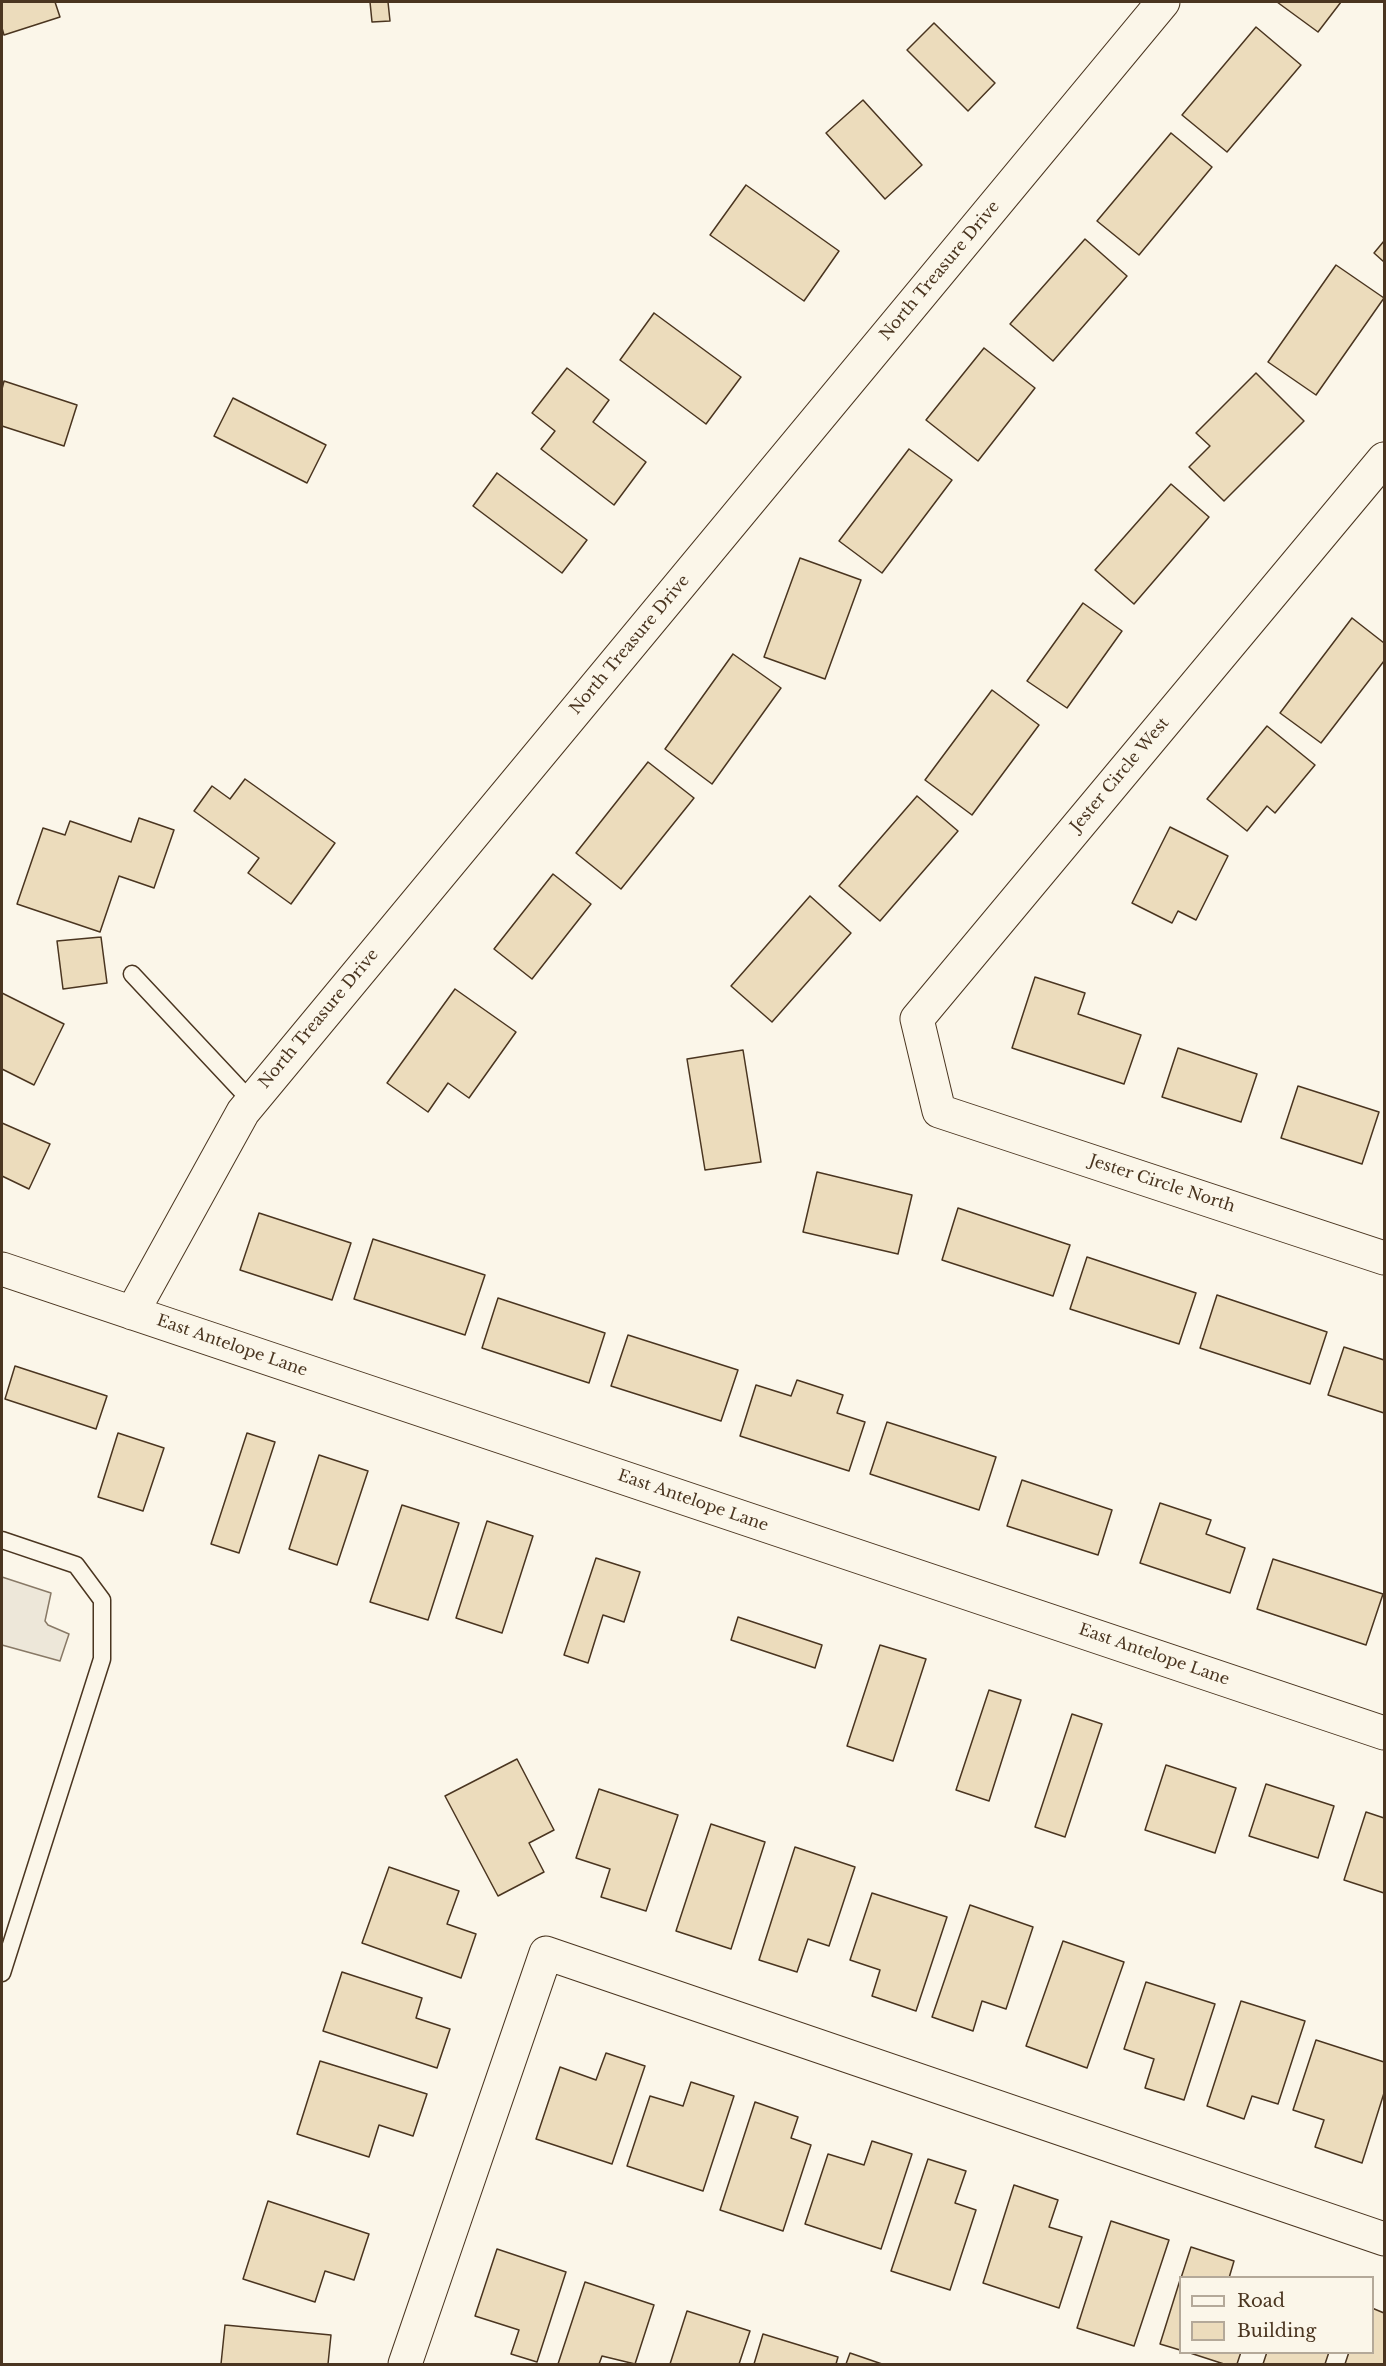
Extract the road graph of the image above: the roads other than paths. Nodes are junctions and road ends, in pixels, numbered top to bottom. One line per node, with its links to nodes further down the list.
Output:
1 (1163, 2): 4 (street, North Treasure Drive)
2 (1384, 459): 5 (street, Jester Circle West)
3 (132, 974): 4 (lane)
4 (251, 1101): 8 (street, North Treasure Drive)
5 (939, 1111): 6 (street, Jester Circle North)
6 (1384, 1258)
7 (2, 1269): 8 (street, East Antelope Lane)
8 (132, 1313): 10 (street, East Antelope Lane)
9 (2, 1540): 11 (lane)
10 (1384, 1732)
11 (2, 1973)
12 (1384, 2239): 13 (street)
13 (405, 2364)

